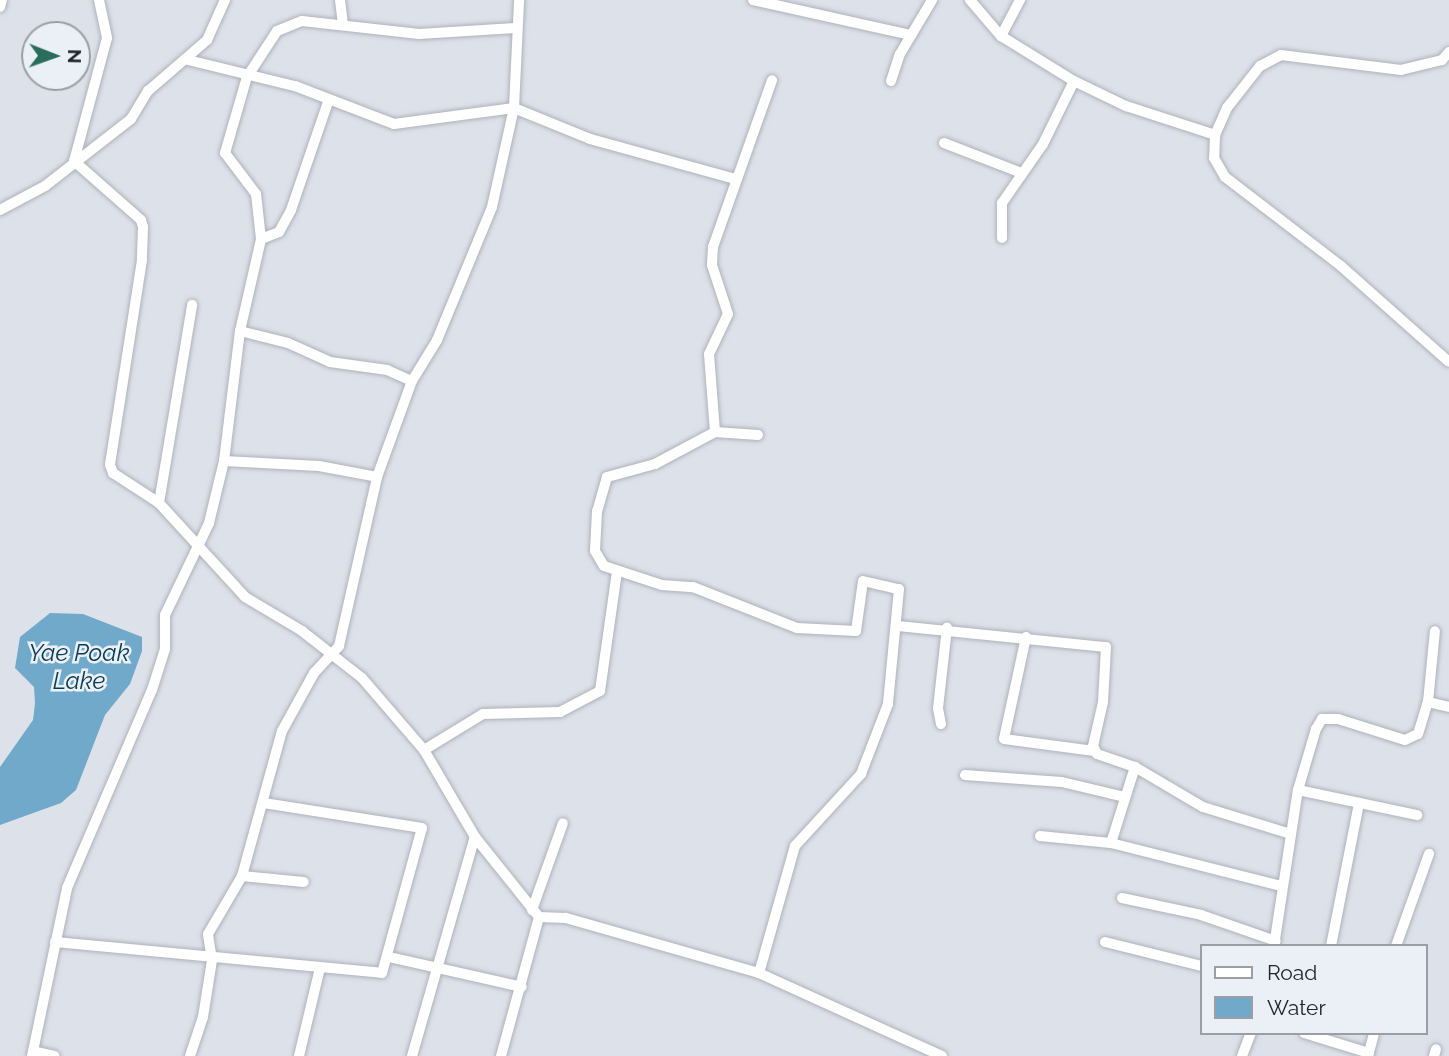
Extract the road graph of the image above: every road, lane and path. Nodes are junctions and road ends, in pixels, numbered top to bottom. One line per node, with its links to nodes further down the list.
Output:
1 (2, 0): 10 (street)
2 (99, 0): 25 (street)
3 (226, 0): 16 (street)
4 (340, 0): 11 (street)
5 (519, 0): 12 (street)
6 (753, 0): 13 (street)
7 (932, 0): 13 (street)
8 (970, 0): 14 (street)
9 (1020, 0): 14 (street)
10 (0, 7)
11 (342, 23): 12 (street); 17 (street)
12 (515, 28): 22 (street)
13 (912, 35): 19 (street)
14 (1001, 36): 20 (street)
15 (1449, 52): 23 (street)
16 (188, 60): 17 (street); 25 (street)
17 (247, 77): 21 (street); 30 (street)
18 (772, 80): 27 (street)
19 (891, 81)
20 (1074, 81): 23 (street); 26 (street)
21 (329, 99): 22 (street); 30 (street)
22 (514, 108): 27 (street); 34 (street)
23 (1215, 135): 33 (street)
24 (944, 143): 26 (street)
25 (74, 161): 28 (street); 39 (street)
26 (1019, 172): 29 (street)
27 (735, 179): 35 (street)
28 (0, 210)
29 (1002, 238)
30 (261, 239): 32 (street)
31 (192, 306): 39 (street)
32 (240, 331): 34 (street); 37 (street)
33 (1449, 362)
34 (412, 381): 38 (street)
35 (715, 432): 36 (street); 41 (street)
36 (758, 435)
37 (224, 461): 38 (street); 40 (street)
38 (377, 477): 46 (street)
39 (159, 503): 40 (street)
40 (196, 543): 46 (street); 70 (street)
41 (617, 570): 42 (street); 50 (street)
42 (898, 626): 43 (street); 80 (street)
43 (947, 628): 45 (street); 49 (street)
44 (1434, 631): 47 (street)
45 (1026, 637): 51 (street); 51 (street)
46 (330, 654): 50 (street); 56 (street)
47 (1428, 702): 48 (street); 54 (street)
48 (1449, 707)
49 (941, 724)
50 (424, 751): 62 (street)
51 (1094, 751): 52 (street)
52 (1135, 767): 55 (street); 60 (street)
53 (965, 775): 55 (street)
54 (1298, 789): 57 (street); 60 (street)
55 (1125, 797): 63 (street)
56 (264, 803): 65 (street); 75 (street)
57 (1359, 803): 58 (street); 73 (street)
58 (1417, 815)
59 (563, 823): 69 (street)
60 (1291, 834): 67 (street)
61 (1040, 836): 63 (street)
62 (475, 838): 69 (street); 79 (street)
63 (1111, 843): 67 (street)
64 (1429, 854): 74 (street)
65 (242, 876): 66 (street); 76 (street)
66 (304, 882)
67 (1281, 886): 72 (street)
68 (1122, 898): 72 (street)
69 (535, 913): 80 (street); 81 (street)
70 (55, 942): 76 (street); 85 (street)
71 (1105, 942): 77 (street)
72 (1275, 943)
73 (1331, 944)
74 (1397, 944)
75 (389, 957): 78 (street); 79 (street)
76 (212, 960): 78 (street); 88 (street)
77 (1200, 966)
78 (320, 968): 89 (street)
79 (436, 968): 81 (street); 90 (street)
80 (759, 973): 92 (street)
81 (522, 987): 91 (street)
82 (1250, 1035): 93 (street)
83 (1314, 1035): 86 (street)
84 (1373, 1035): 86 (street)
85 (33, 1054): 87 (street)
86 (1368, 1054)
87 (54, 1056)
88 (190, 1056)
89 (299, 1056)
90 (412, 1056)
91 (501, 1056)
92 (942, 1056)
93 (1242, 1056)

